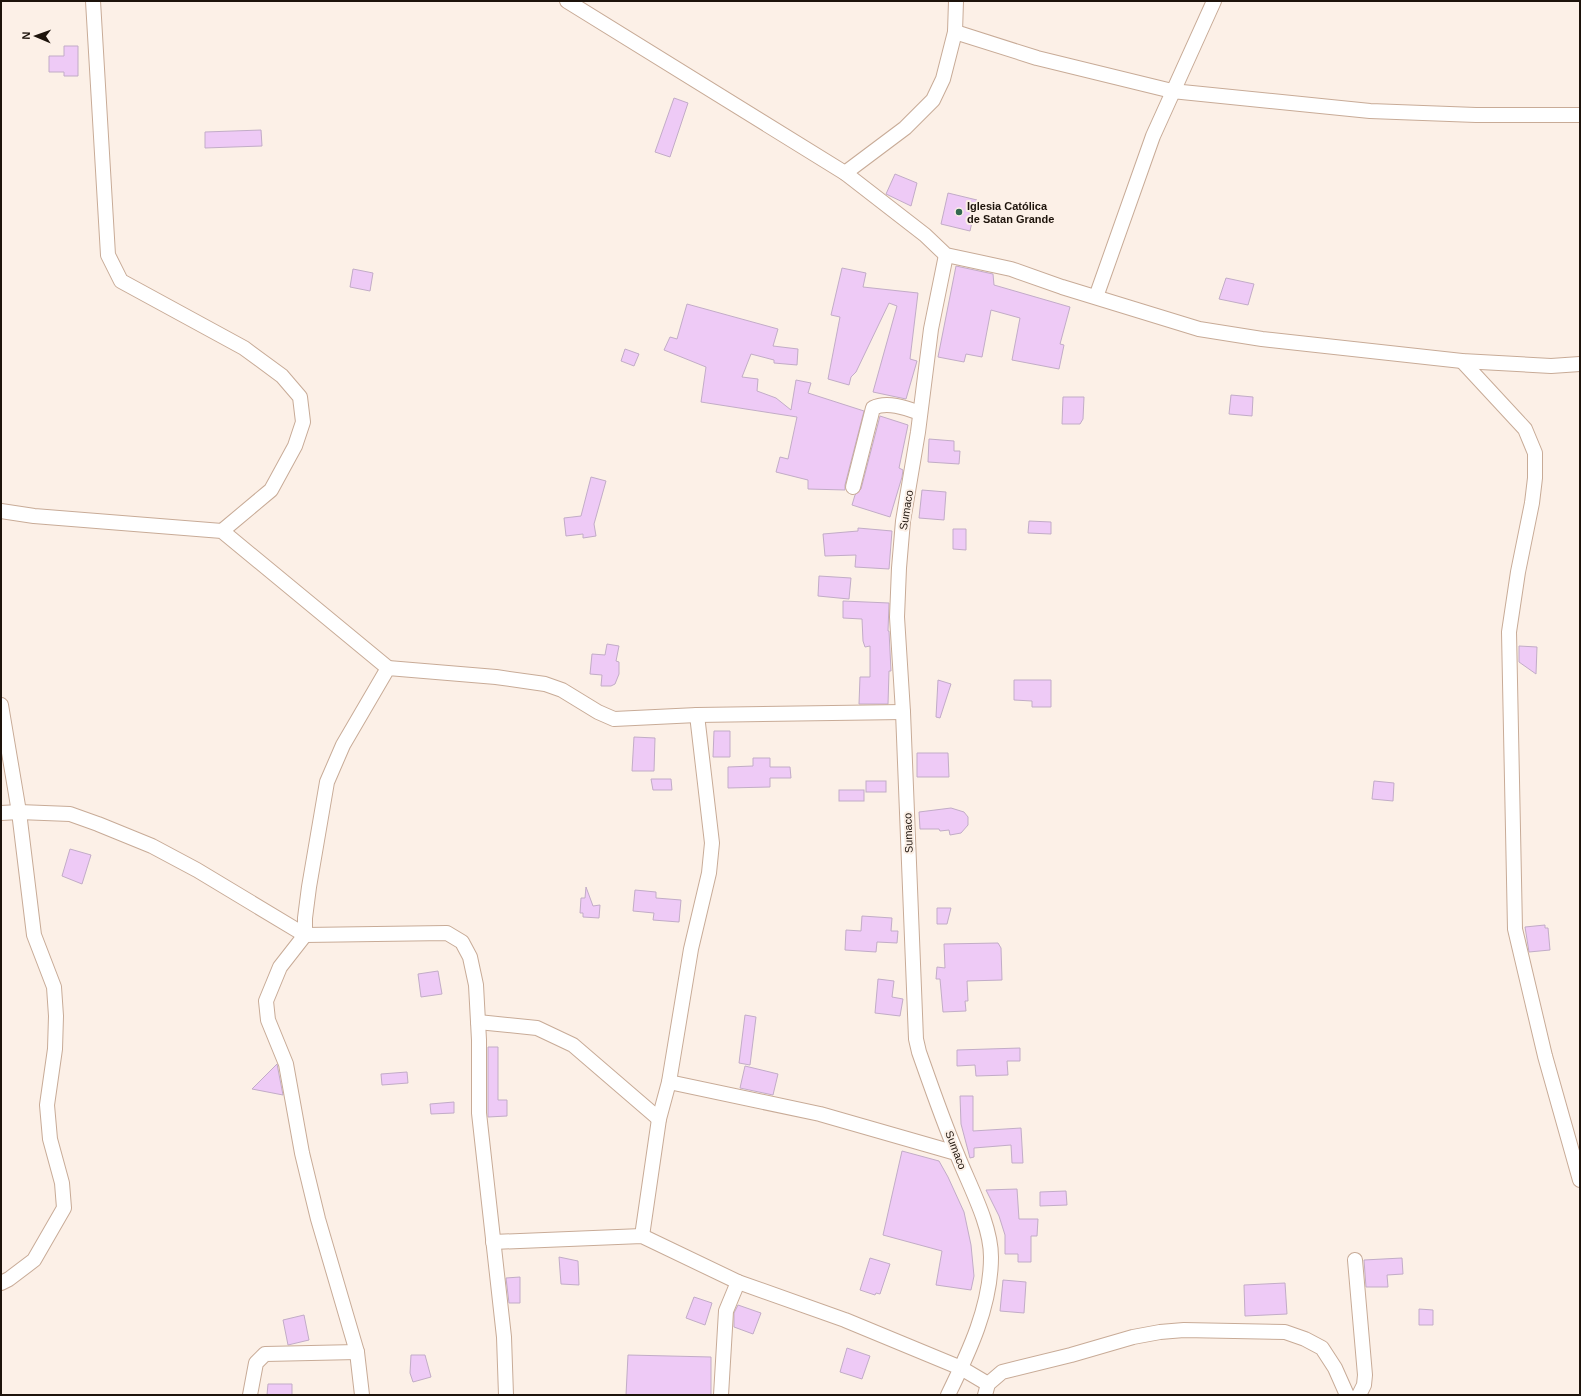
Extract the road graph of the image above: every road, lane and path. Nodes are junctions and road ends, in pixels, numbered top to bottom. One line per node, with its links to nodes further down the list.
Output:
1 (93, 1): 16 (street)
2 (567, 1): 8 (street)
3 (956, 1): 5 (street)
4 (1214, 1): 6 (street)
5 (955, 32): 6 (street); 8 (street)
6 (1172, 91): 7 (street); 10 (street)
7 (1580, 115)
8 (845, 173): 9 (street)
9 (946, 255): 10 (street); 13 (street, Sumaco)
10 (1096, 298): 11 (street)
11 (1462, 361): 12 (street); 28 (street)
12 (1580, 364)
13 (920, 413): 14 (street); 19 (street, Sumaco)
14 (853, 487)
15 (1, 511): 16 (street)
16 (222, 531): 17 (street)
17 (388, 668): 20 (street); 23 (street)
18 (1, 705): 21 (street)
19 (903, 712): 20 (street); 27 (street, Sumaco)
20 (698, 715): 25 (street)
21 (20, 812): 22 (street); 23 (street); 33 (street)
22 (1, 813)
23 (305, 935): 24 (street); 34 (street)
24 (478, 1022): 26 (street); 30 (street)
25 (669, 1082): 26 (street); 27 (street)
26 (659, 1118): 29 (street)
27 (956, 1153): 35 (street, Sumaco)
28 (1580, 1180)
29 (642, 1236): 30 (street); 32 (street)
30 (493, 1242): 39 (street)
31 (1355, 1260): 43 (street)
32 (738, 1282): 35 (street); 40 (street)
33 (1, 1283)
34 (357, 1352): 37 (street); 38 (street)
35 (961, 1368): 36 (street); 41 (street, Sumaco)
36 (987, 1389): 42 (street)
37 (250, 1395)
38 (362, 1395)
39 (506, 1395)
40 (721, 1395)
41 (948, 1395)
42 (1347, 1395)
43 (1359, 1395)

